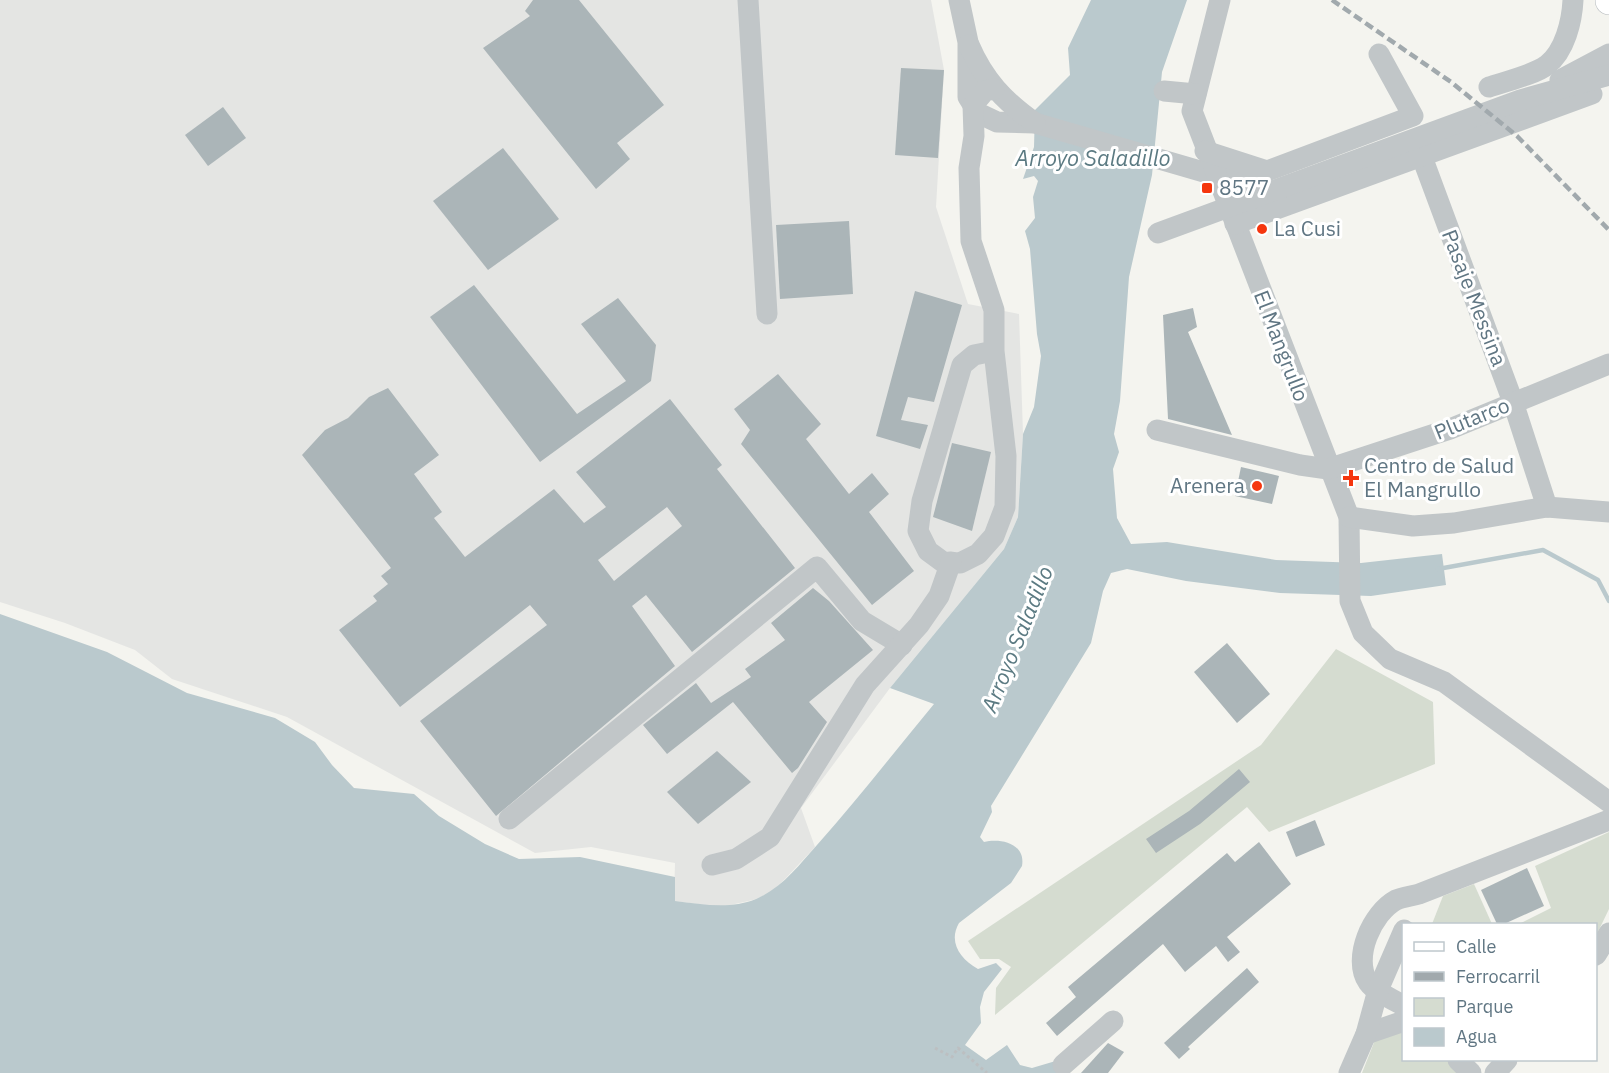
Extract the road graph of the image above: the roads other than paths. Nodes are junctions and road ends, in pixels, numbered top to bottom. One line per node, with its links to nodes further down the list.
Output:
1 (748, 0): 25 (street)
2 (959, 0): 5 (street)
3 (1220, 0): 12 (street, El Mangrullo)
4 (1573, 0): 9 (street)
5 (968, 42): 11 (street); 15 (street)
6 (1379, 54): 19 (street)
7 (1609, 54): 14 (street)
8 (1609, 75): 14 (street)
9 (1490, 87)
10 (1164, 91): 12 (street)
11 (997, 93): 15 (street); 16 (street); 17 (street)
12 (1196, 94): 19 (street, El Mangrullo)
13 (1592, 94): 20 (street)
14 (1520, 100): 22 (street)
15 (973, 105): 16 (street); 18 (street)
16 (990, 119): 17 (street); 18 (street)
17 (1035, 123): 21 (street)
18 (974, 136): 26 (street)
19 (1205, 151): 21 (street, El Mangrullo)
20 (1422, 157): 23 (street); 28 (street, Pasaje Messina)
21 (1215, 174): 22 (street); 23 (street, El Mangrullo)
22 (1269, 191): 23 (street)
23 (1231, 215): 24 (street); 30 (street, El Mangrullo)
24 (1158, 233)
25 (767, 314)
26 (994, 351): 34 (street); 34 (street)
27 (1609, 364): 28 (street, Plutarco)
28 (1514, 402): 30 (street, Plutarco); 31 (street, Pasaje Messina)
29 (1157, 430): 30 (street, Plutarco)
30 (1328, 469): 33 (street, El Mangrullo)
31 (1547, 507): 32 (street); 33 (street)
32 (1609, 512)
33 (1349, 517): 36 (street)
34 (951, 562): 35 (street)
35 (902, 645): 37 (street); 39 (street)
36 (1609, 802)
37 (509, 819)
38 (1609, 820): 40 (street)
39 (712, 865)
40 (1419, 894): 41 (street); 45 (street)
41 (1406, 923)
42 (1609, 933): 44 (street)
43 (1402, 935): 45 (street)
44 (1597, 953)
45 (1378, 990): 46 (street); 49 (street)
46 (1402, 1005)
47 (1113, 1021): 52 (street)
48 (1402, 1022): 49 (street)
49 (1366, 1034): 53 (street)
50 (1460, 1061): 54 (street)
51 (1505, 1061): 55 (street)
52 (1063, 1065)
53 (1349, 1073)
54 (1471, 1073)
55 (1495, 1073)

